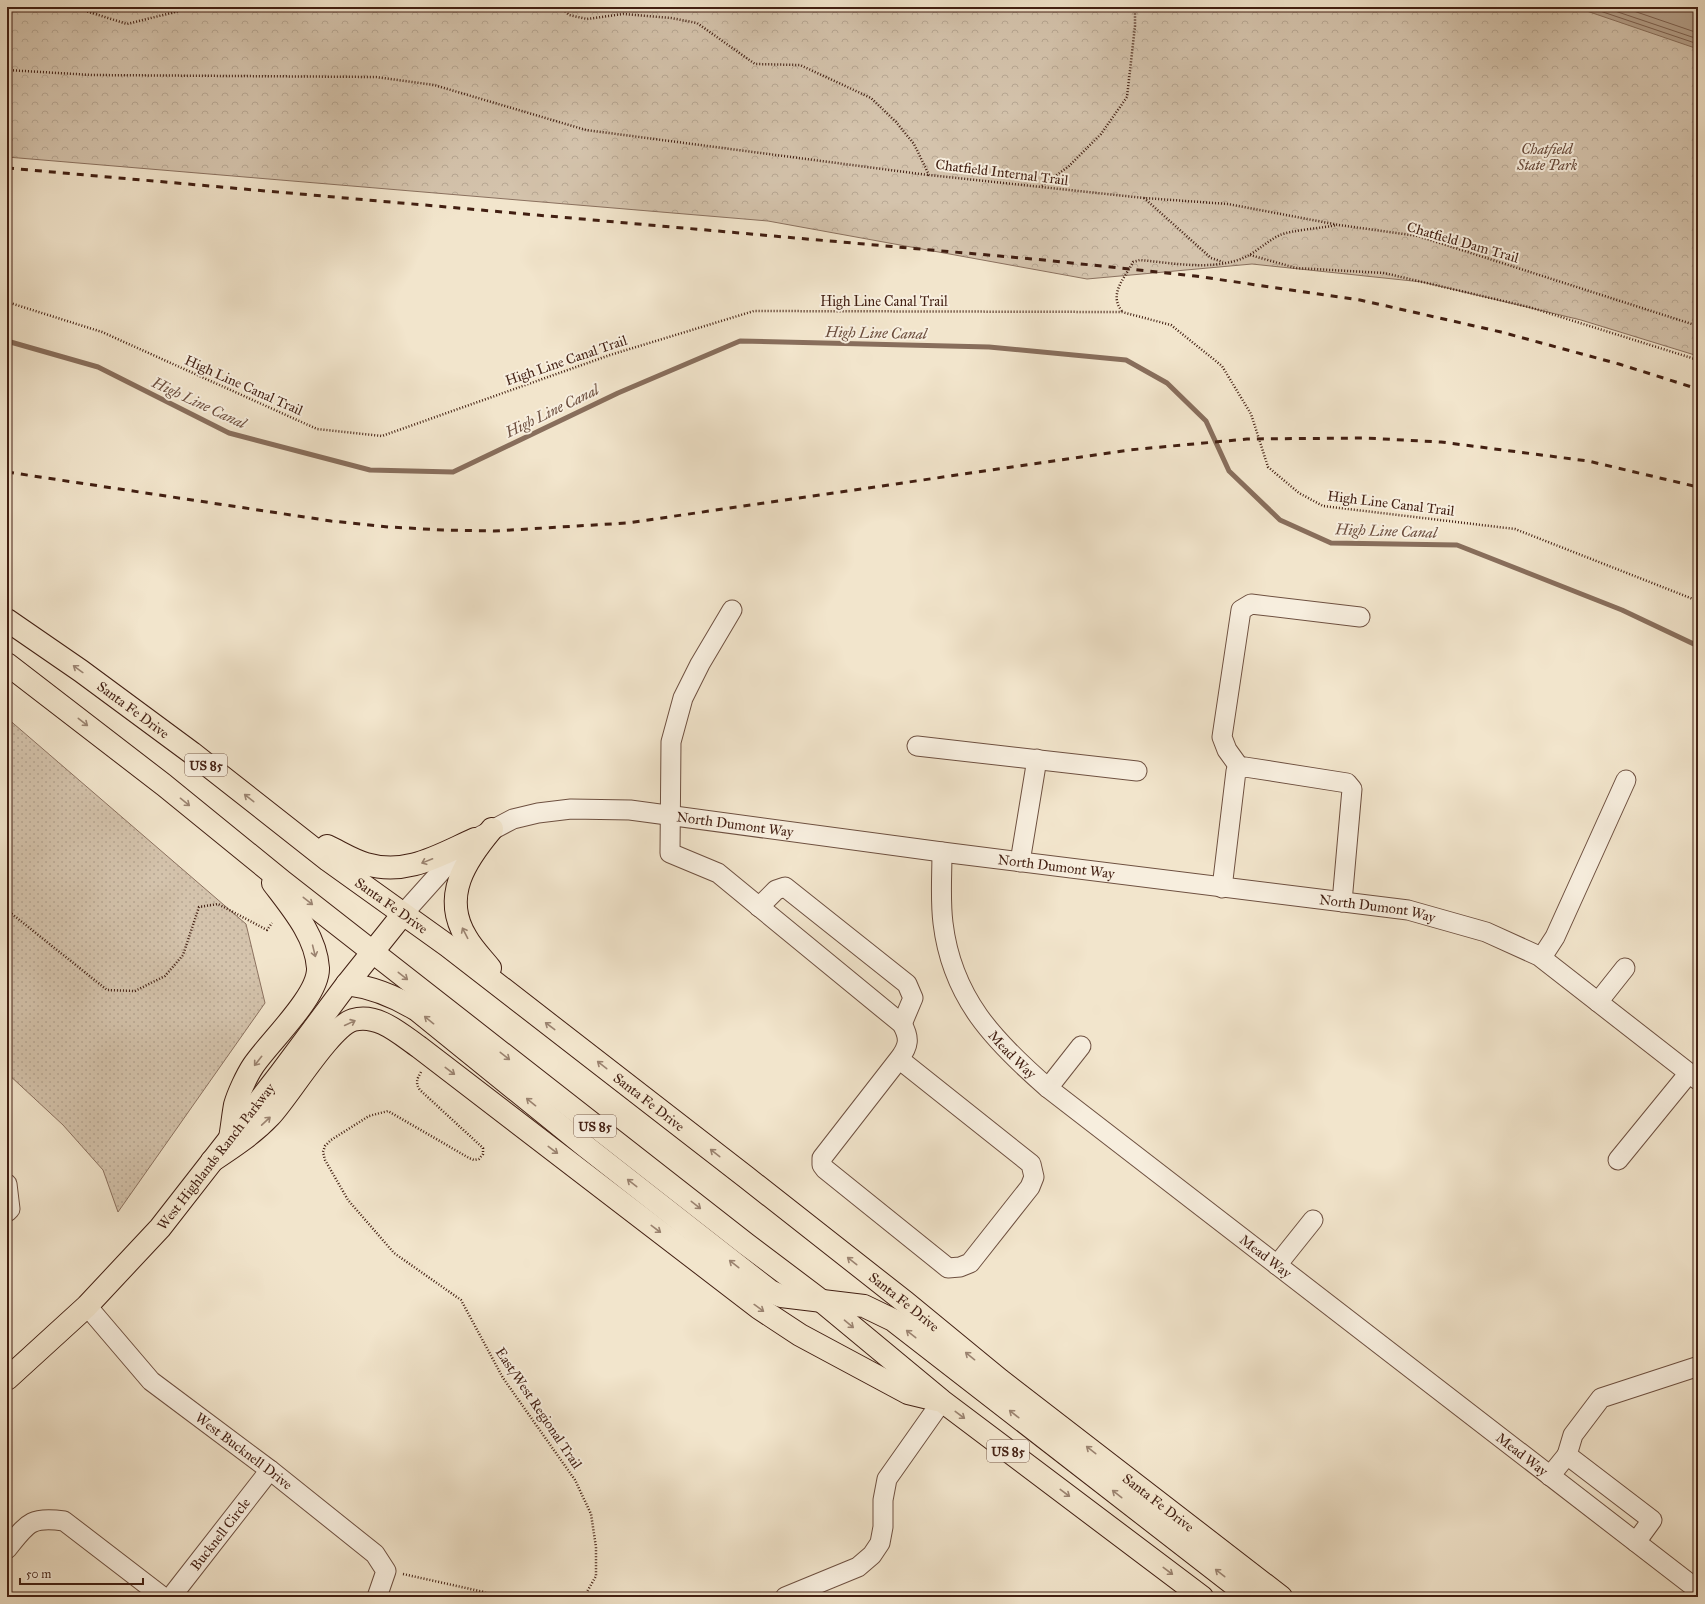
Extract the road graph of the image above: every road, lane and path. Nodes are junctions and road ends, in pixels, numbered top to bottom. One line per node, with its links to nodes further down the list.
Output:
1 (73, 7): 2 (path)
2 (195, 7)
3 (561, 7): 6 (path, Chatfield Internal Trail)
4 (1135, 7): 7 (path)
5 (7, 70): 6 (path)
6 (929, 175): 7 (path, Chatfield Internal Trail)
7 (1042, 187): 8 (path, Chatfield Internal Trail)
8 (1144, 198): 9 (path, Chatfield Dam Trail); 11 (path)
9 (1339, 225): 10 (path); 14 (path, Chatfield Dam Trail)
10 (1250, 255): 11 (path); 15 (path)
11 (1223, 262): 13 (path)
12 (7, 302): 13 (path, High Line Canal Trail)
13 (1122, 312): 16 (path, High Line Canal Trail)
14 (1698, 326)
15 (1698, 360)
16 (1698, 601)
17 (732, 610): 26 (street)
18 (1360, 617): 23 (street)
19 (7, 620): 27 (main road, Santa Fe Drive / US 85, one-way to 19)
20 (7, 664): 30 (main road, US 85, one-way to 30)
21 (917, 746): 22 (street)
22 (1038, 759): 24 (street); 31 (street)
23 (1240, 768): 32 (street); 33 (street)
24 (1137, 771)
25 (1626, 780): 39 (street)
26 (671, 816): 28 (street, North Dumont Way); 29 (street, North Dumont Way); 34 (street)
27 (276, 819): 28 (main road, one-way to 27); 36 (main road, Santa Fe Drive / US 85)
28 (484, 834): 36 (street, North Dumont Way); 42 (main road, one-way to 28)
29 (942, 852): 31 (street, North Dumont Way); 49 (street, Mead Way)
30 (256, 860): 38 (main road, US 85, one-way to 38); 50 (main road, one-way to 50)
31 (1020, 862): 32 (street, North Dumont Way)
32 (1222, 888): 33 (street, North Dumont Way)
33 (1342, 902): 39 (street, North Dumont Way)
34 (759, 906): 44 (street); 44 (street)
35 (7, 910): 37 (path)
36 (403, 914): 38 (main road, West Highlands Ranch Parkway); 42 (main road, Santa Fe Drive / US 85)
37 (272, 923)
38 (372, 952): 41 (main road, West Highlands Ranch Parkway); 57 (main road, US 85, one-way to 57)
39 (1542, 958): 43 (street, North Dumont Way)
40 (1625, 968): 43 (street)
41 (347, 984): 50 (main road, West Highlands Ranch Parkway); 57 (main road, one-way to 41)
42 (513, 998): 77 (main road, Santa Fe Drive / US 85, one-way to 42)
43 (1598, 1002): 48 (street, North Dumont Way)
44 (902, 1024): 46 (street)
45 (1081, 1046): 49 (street)
46 (899, 1059): 46 (street)
47 (421, 1072): 73 (path, East/West Regional Trail)
48 (1693, 1076): 51 (street)
49 (1048, 1088): 56 (street, Mead Way)
50 (230, 1138): 52 (main road, West Highlands Ranch Parkway)
51 (1618, 1160)
52 (212, 1161): 58 (main road, West Highlands Ranch Parkway); 61 (main road, one-way to 61)
53 (7, 1184): 54 (street)
54 (7, 1212)
55 (1313, 1220): 56 (street)
56 (1277, 1265): 64 (street, Mead Way)
57 (819, 1299): 61 (main road, US 85, one-way to 61); 76 (main road, one-way to 57)
58 (87, 1306): 60 (main road, West Highlands Ranch Parkway); 63 (street, West Bucknell Drive)
59 (1696, 1367): 62 (street)
60 (7, 1379)
61 (942, 1401): 74 (street); 75 (main road, US 85, one-way to 75)
62 (1567, 1455): 64 (street); 65 (street)
63 (270, 1470): 67 (street, West Bucknell Drive); 70 (street, Bucknell Circle)
64 (1550, 1476): 65 (street, Mead Way)
65 (1636, 1542): 68 (street, Mead Way)
66 (7, 1549): 69 (street)
67 (386, 1571): 71 (street); 72 (path)
68 (1698, 1590)
69 (163, 1597)
70 (170, 1597)
71 (378, 1597)
72 (493, 1597)
73 (584, 1597)
74 (785, 1597)
75 (1202, 1597)
76 (1250, 1597)
77 (1281, 1597)

